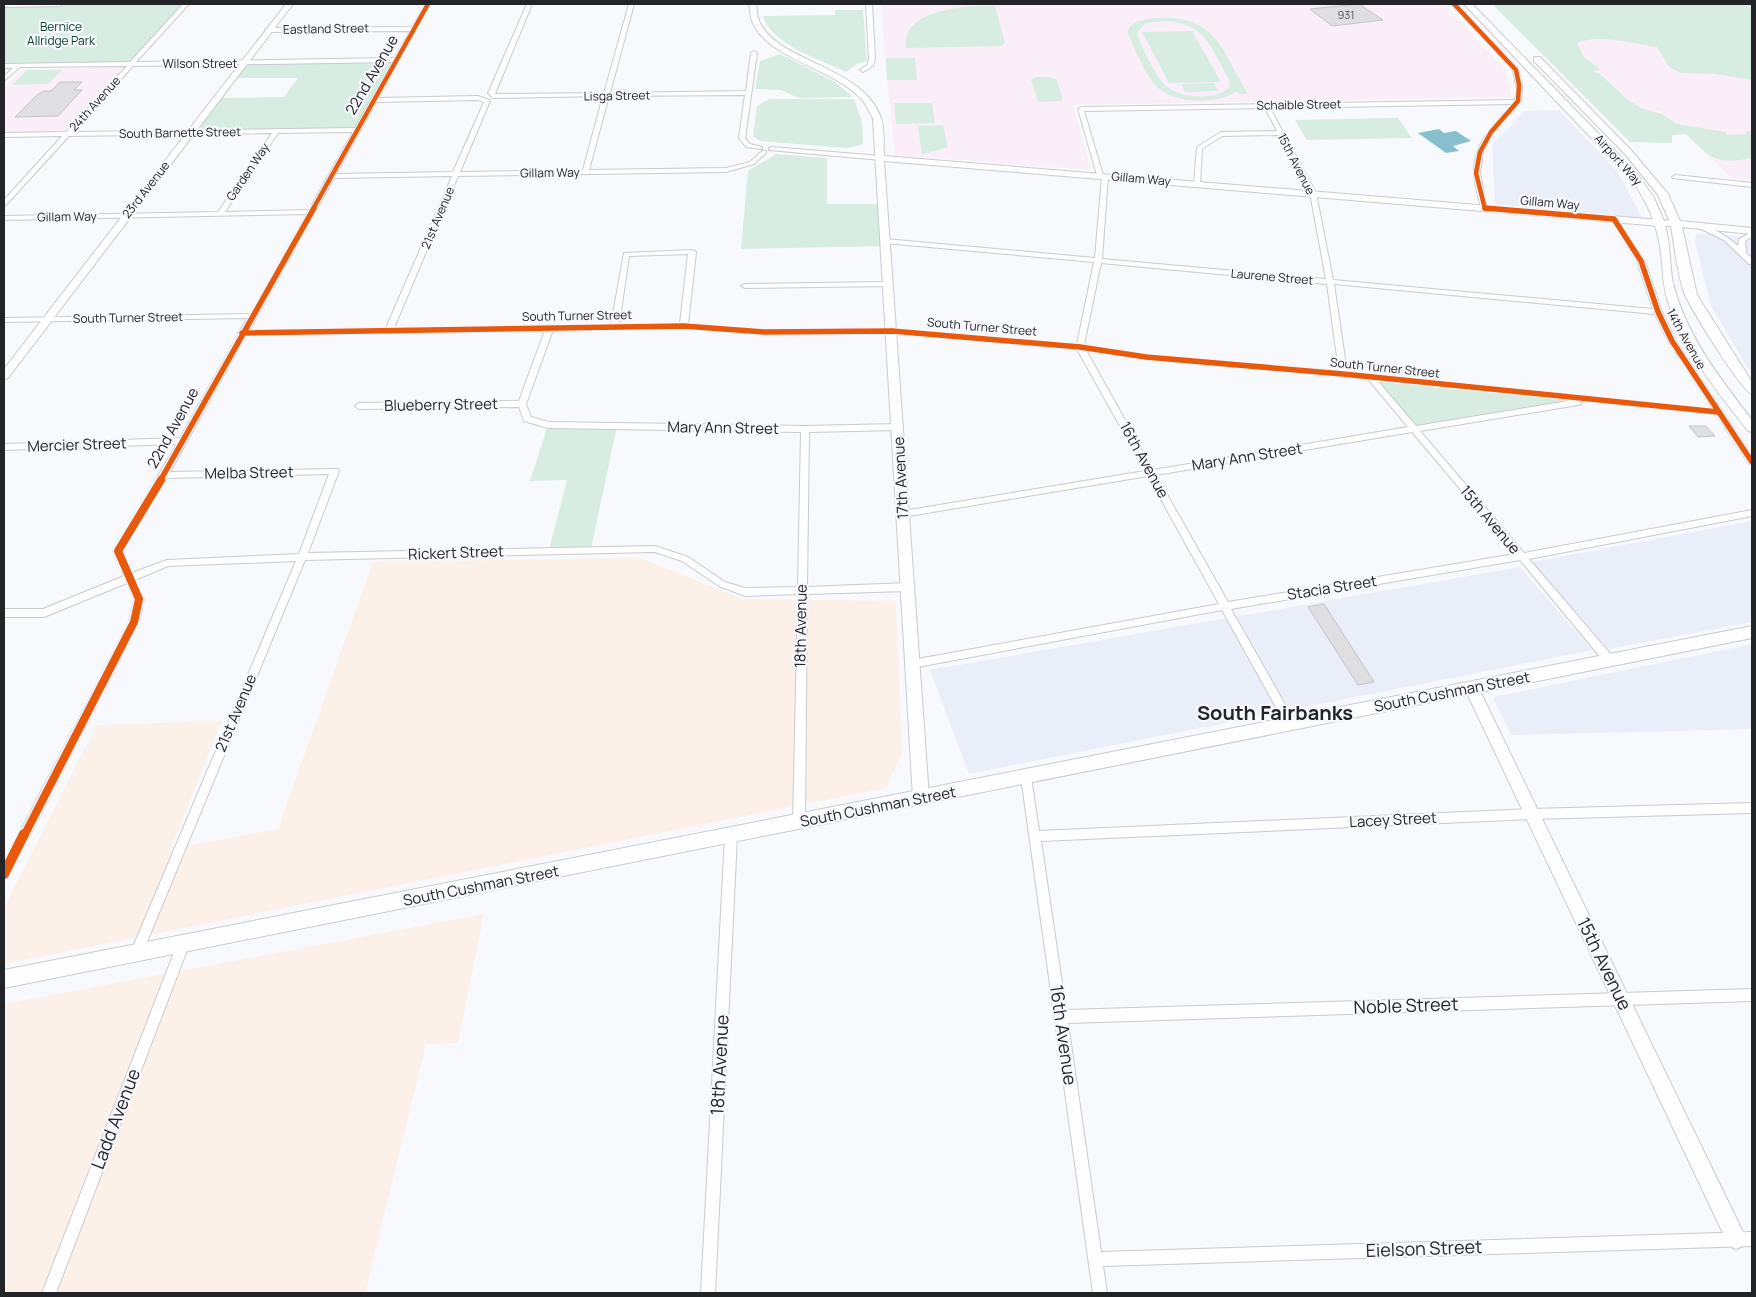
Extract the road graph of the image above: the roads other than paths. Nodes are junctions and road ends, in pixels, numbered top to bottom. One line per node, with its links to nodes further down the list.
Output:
1 (60, 4): 12 (street)
2 (186, 4): 20 (street, 24th Avenue)
3 (289, 4): 15 (street, 23rd Avenue)
4 (428, 4): 14 (street, 22nd Avenue)
5 (529, 4): 26 (street, Lisga Street)
6 (631, 4): 26 (street)
7 (752, 4): 37 (street, 17th Avenue)
8 (869, 4): 23 (street)
9 (1454, 4): 28 (street)
10 (1468, 4): 53 (main road, Airport Way)
11 (1482, 4): 13 (main road)
12 (4, 5)
13 (1494, 17)
14 (414, 28): 15 (street, Eastland Street); 18 (street, 22nd Avenue)
15 (268, 30): 19 (street, 23rd Avenue)
16 (1527, 50): 54 (main road, Airport Way)
17 (754, 53): 25 (street)
18 (396, 60): 19 (street, Wilson Street); 27 (street, 22nd Avenue)
19 (244, 63): 20 (street, Wilson Street); 32 (street, 23rd Avenue)
20 (131, 64): 22 (street, Wilson Street); 34 (street, 24th Avenue)
21 (4, 66): 22 (street, Wilson Street)
22 (18, 66): 24 (street)
23 (863, 70)
24 (4, 79)
25 (746, 93): 26 (street, Lisga Street); 36 (street)
26 (606, 96): 38 (street)
27 (374, 100): 30 (street, 22nd Avenue); 39 (street, 21st Avenue)
28 (1517, 102): 29 (street, Schaible Street); 47 (street)
29 (1266, 105): 33 (street, 15th Avenue); 40 (street, Schaible Street)
30 (357, 130): 31 (street, South Barnette Street); 41 (street, 22nd Avenue)
31 (276, 131): 32 (street, South Barnette Street); 49 (street, Garden Way)
32 (191, 132): 34 (street, South Barnette Street); 50 (street, 23rd Avenue)
33 (1280, 133): 43 (street); 45 (street, 15th Avenue)
34 (67, 134): 35 (street, South Barnette Street); 46 (street, 24th Avenue)
35 (4, 136)
36 (762, 150): 37 (street, Gillam Way); 38 (street, Gillam Way)
37 (881, 158): 40 (street, Gillam Way); 57 (street, 17th Avenue)
38 (585, 173): 39 (street, Gillam Way)
39 (457, 175): 41 (street, Gillam Way); 71 (street, 21st Avenue)
40 (1102, 175): 43 (street, Gillam Way); 59 (street)
41 (331, 176): 48 (street, 22nd Avenue)
42 (1675, 177): 44 (street)
43 (1198, 184): 45 (street, Gillam Way)
44 (1752, 185)
45 (1313, 193): 47 (street, Gillam Way); 61 (street, 15th Avenue)
46 (4, 204)
47 (1485, 209): 52 (street, Gillam Way)
48 (310, 212): 49 (street, Gillam Way); 65 (street, 22nd Avenue)
49 (221, 213): 50 (street, Gillam Way)
50 (126, 216): 51 (street, Gillam Way); 66 (street, 23rd Avenue)
51 (4, 218)
52 (1614, 220): 53 (street, Gillam Way); 64 (street, 14th Avenue)
53 (1660, 223): 54 (main road); 84 (main road, Airport Way)
54 (1676, 224): 55 (main road); 78 (main road, Airport Way)
55 (1701, 226): 56 (main road); 58 (street)
56 (1752, 232): 58 (street)
57 (885, 241): 59 (street, Laurene Street); 62 (street, 17th Avenue)
58 (1743, 253): 60 (street)
59 (1098, 260): 61 (street, Laurene Street); 74 (street)
60 (1752, 262)
61 (1330, 282): 64 (street, Laurene Street); 75 (street, 15th Avenue)
62 (889, 284): 63 (street); 72 (street, 17th Avenue)
63 (745, 286)
64 (1658, 312): 82 (street, 14th Avenue)
65 (252, 316): 66 (street, South Turner Street); 73 (street, 22nd Avenue)
66 (48, 319): 67 (street, South Turner Street); 76 (street, 23rd Avenue)
67 (4, 320)
68 (615, 326): 69 (street, South Turner Street); 69 (street); 70 (street, South Turner Street)
69 (684, 326): 72 (street, South Turner Street)
70 (550, 327): 71 (street, South Turner Street); 80 (street)
71 (389, 331): 73 (street, South Turner Street)
72 (892, 331): 74 (street, South Turner Street); 83 (street, 17th Avenue)
73 (242, 333): 87 (street, 22nd Avenue)
74 (1080, 347): 75 (street, South Turner Street); 91 (street, 16th Avenue)
75 (1343, 374): 77 (street, South Turner Street)
76 (4, 376)
77 (1372, 378): 79 (street, South Turner Street); 86 (street, 15th Avenue)
78 (1752, 390)
79 (1591, 400): 82 (street, South Turner Street); 86 (street, Mary Ann Street)
80 (522, 404): 81 (street, Blueberry Street); 85 (street, Mary Ann Street)
81 (359, 406)
82 (1718, 412): 89 (street, 14th Avenue)
83 (899, 427): 85 (street, Mary Ann Street); 94 (street, 17th Avenue)
84 (1752, 428)
85 (805, 429): 99 (street, 18th Avenue)
86 (1415, 430): 91 (street, Mary Ann Street); 96 (street, 15th Avenue)
87 (181, 441): 88 (street, Mercier Street); 92 (street, 22nd Avenue)
88 (4, 447)
89 (1752, 462)
90 (335, 472): 92 (street, Melba Street); 95 (street, 21st Avenue)
91 (1151, 473): 94 (street, Mary Ann Street); 100 (street, 16th Avenue)
92 (164, 475): 97 (street, 22nd Avenue)
93 (1752, 513): 96 (street, Stacia Street)
94 (903, 514): 98 (street, 17th Avenue)
95 (302, 557): 97 (street, Rickert Street); 99 (street, Rickert Street); 116 (street, 21st Avenue)
96 (1520, 557): 100 (street, Stacia Street); 103 (street, 15th Avenue)
97 (130, 577): 101 (street, Rickert Street); 114 (street, 22nd Avenue)
98 (908, 587): 99 (street, Rickert Street); 104 (street, 17th Avenue)
99 (801, 592): 111 (street, 18th Avenue)
100 (1226, 606): 104 (street, Stacia Street); 106 (street, 16th Avenue)
101 (4, 613)
102 (1752, 632): 103 (main road, South Cushman Street)
103 (1610, 661): 105 (main road, South Cushman Street)
104 (912, 664): 108 (street, 17th Avenue)
105 (1472, 689): 106 (main road, South Cushman Street); 110 (street, 15th Avenue)
106 (1291, 724): 107 (main road, South Cushman Street)
107 (1026, 777): 108 (main road, South Cushman Street); 113 (street, 16th Avenue)
108 (921, 798): 111 (main road, South Cushman Street)
109 (1752, 808): 110 (street, Lacey Street)
110 (1532, 814): 113 (street, Lacey Street); 119 (street, 15th Avenue)
111 (799, 822): 112 (main road, South Cushman Street)
112 (731, 836): 115 (main road, South Cushman Street); 124 (street, 18th Avenue)
113 (1034, 836): 120 (street, 16th Avenue)
114 (4, 874)
115 (183, 946): 116 (main road, South Cushman Street); 123 (street, Ladd Avenue)
116 (136, 954): 117 (main road, South Cushman Street)
117 (4, 979)
118 (1752, 995): 119 (street, Noble Street)
119 (1621, 998): 120 (street, Noble Street); 121 (street, 15th Avenue)
120 (1060, 1017): 122 (street, 16th Avenue)
121 (1744, 1239): 122 (street, Eielson Street)
122 (1095, 1259): 125 (street, 16th Avenue)
123 (49, 1293)
124 (708, 1293)
125 (1100, 1293)

